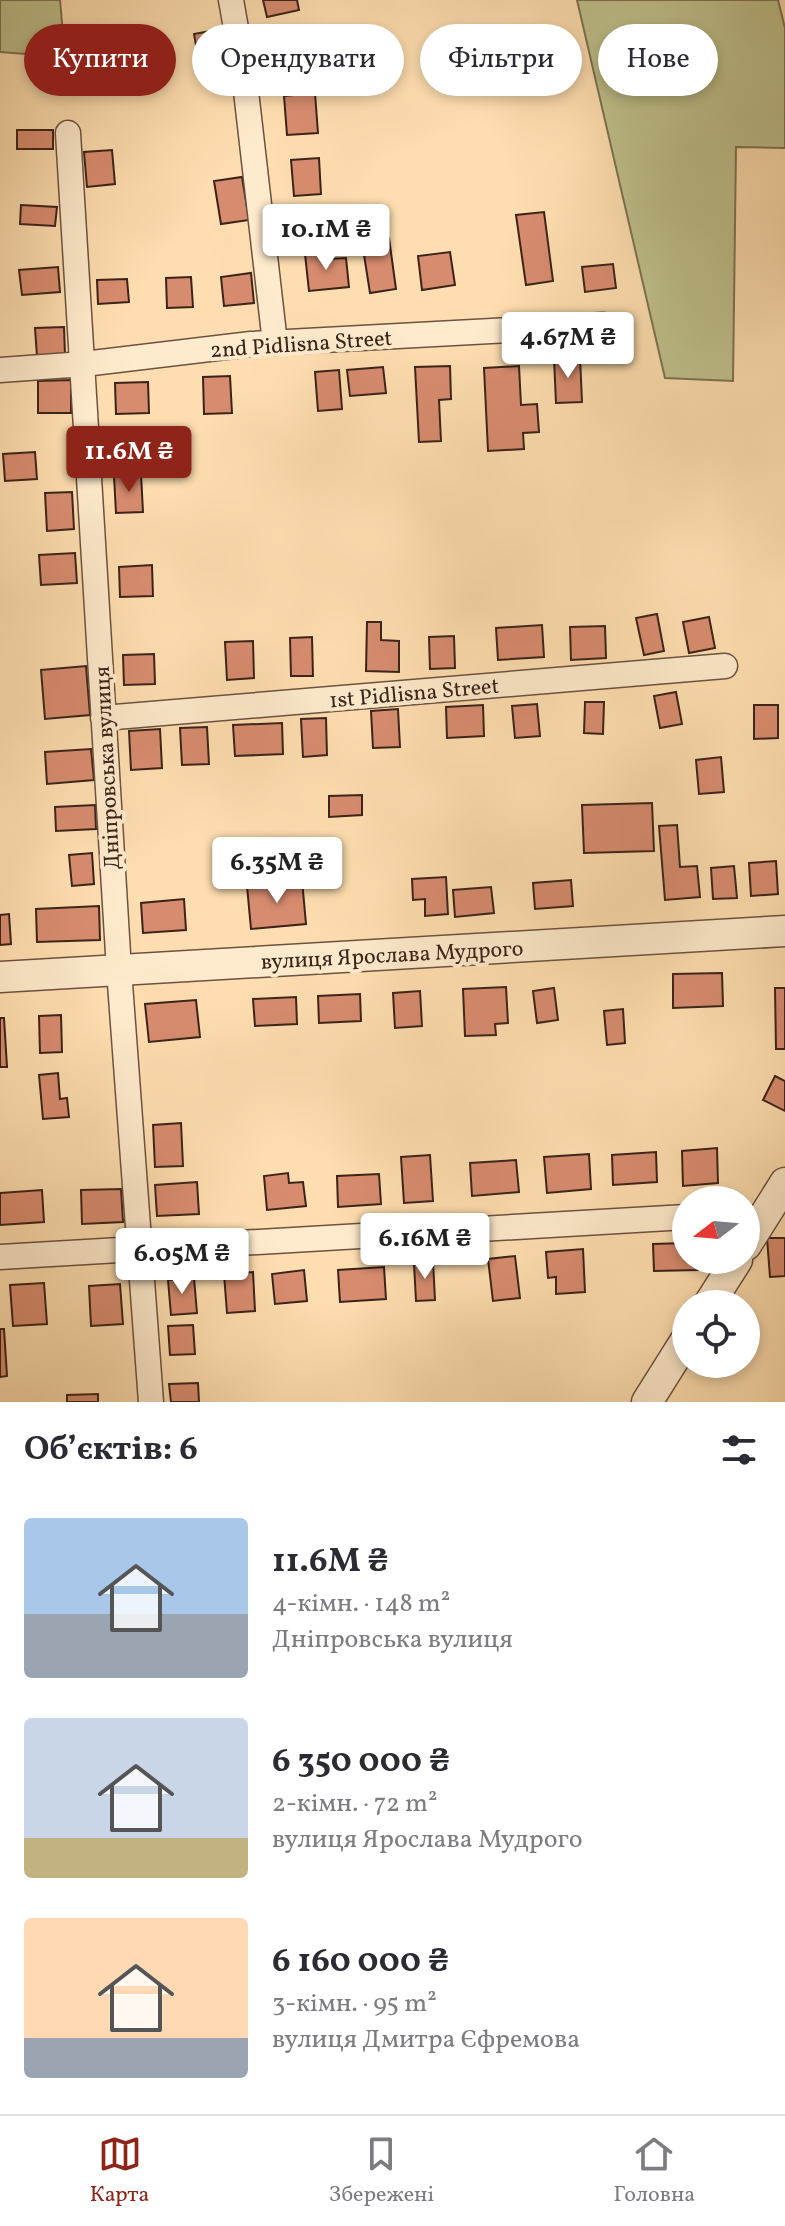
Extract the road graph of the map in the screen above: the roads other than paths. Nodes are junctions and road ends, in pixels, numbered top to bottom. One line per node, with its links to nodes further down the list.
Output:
1 (231, 0): 4 (street)
2 (68, 133): 5 (street, Дніпровська вулиця)
3 (603, 325): 4 (street, 2nd Pidlisna Street)
4 (275, 343): 5 (street, 2nd Pidlisna Street)
5 (84, 364): 6 (street, 2nd Pidlisna Street); 8 (street, Дніпровська вулиця)
6 (0, 370)
7 (725, 666): 8 (street, 1st Pidlisna Street)
8 (103, 718): 10 (street, Дніпровська вулиця)
9 (785, 931): 10 (street, вулиця Ярослава Мудрого)
10 (119, 970): 11 (street, вулиця Ярослава Мудрого); 15 (street, Дніпровська вулиця)
11 (0, 977)
12 (785, 1183): 13 (street)
13 (766, 1213)
14 (672, 1218): 15 (street)
15 (141, 1249): 16 (street); 18 (street, Дніпровська вулиця)
16 (0, 1257)
17 (672, 1362): 19 (street)
18 (151, 1402)
19 (647, 1402)

